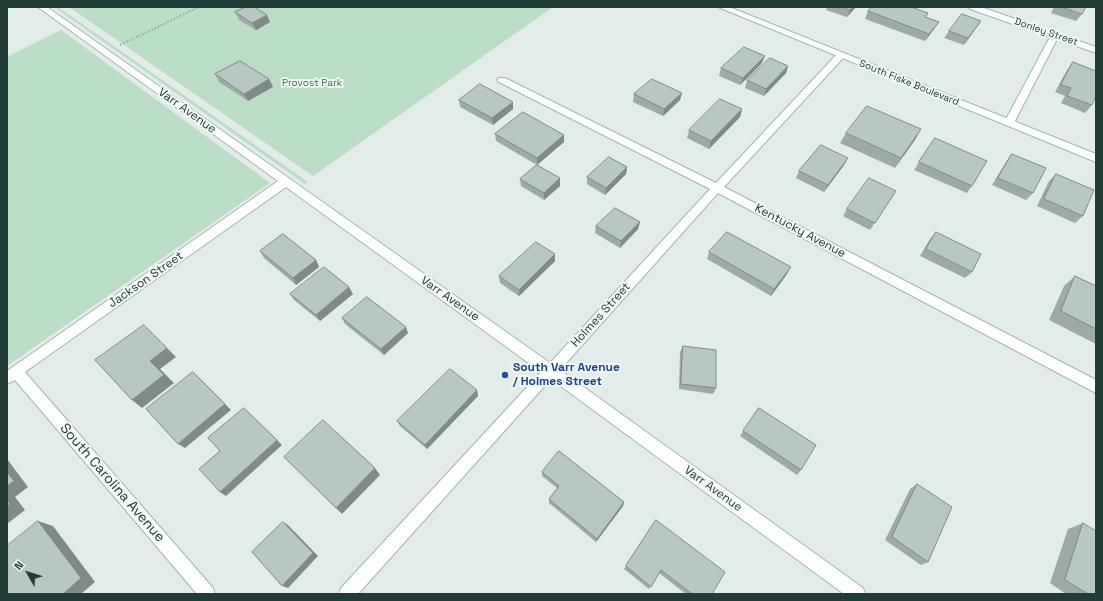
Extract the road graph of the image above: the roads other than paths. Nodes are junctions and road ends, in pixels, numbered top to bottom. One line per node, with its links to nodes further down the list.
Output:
1 (42, 7): 10 (street, Varr Avenue)
2 (722, 7): 6 (street, South Fiske Boulevard)
3 (973, 7): 4 (street, Donley Street)
4 (1055, 35): 5 (street, Donley Street); 8 (street)
5 (1096, 50)
6 (841, 55): 8 (street, South Fiske Boulevard); 11 (street, Holmes Street)
7 (502, 80): 11 (street, Kentucky Avenue)
8 (1009, 123): 9 (street, South Fiske Boulevard)
9 (1096, 158)
10 (286, 182): 12 (street, Varr Avenue); 13 (street, Jackson Street)
11 (717, 188): 12 (street, Holmes Street); 14 (street, Kentucky Avenue)
12 (551, 371): 16 (street, Holmes Street); 17 (street, Varr Avenue)
13 (12, 375): 15 (street, South Carolina Avenue)
14 (1096, 387)
15 (207, 594)
16 (348, 594)
17 (857, 594)

